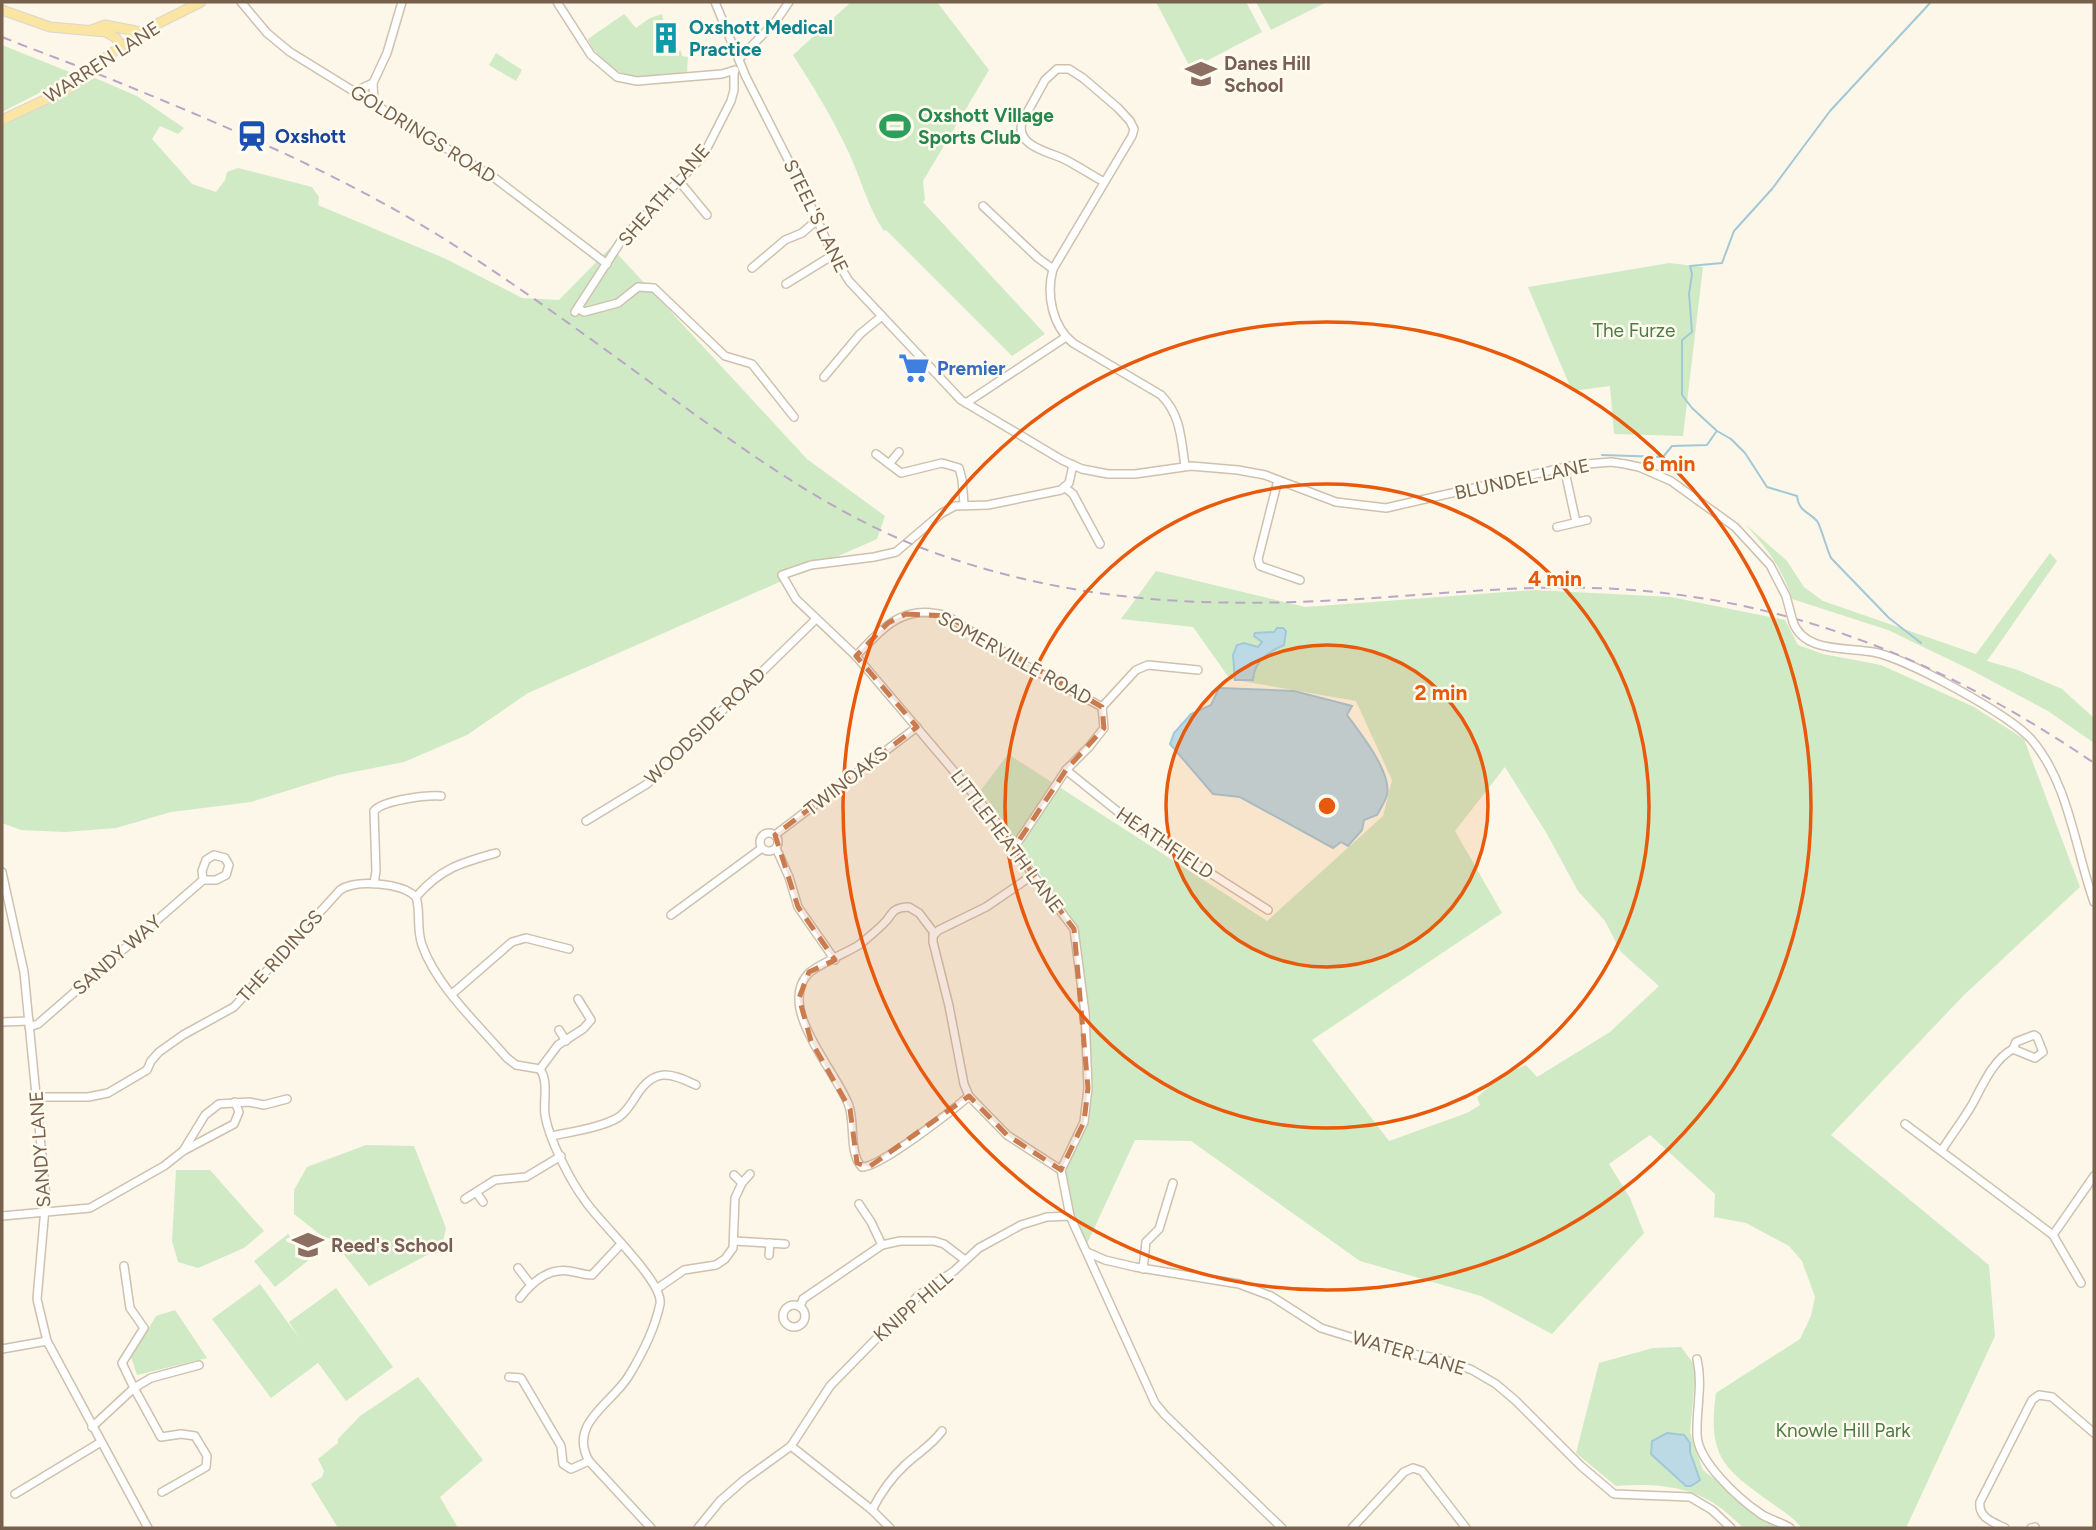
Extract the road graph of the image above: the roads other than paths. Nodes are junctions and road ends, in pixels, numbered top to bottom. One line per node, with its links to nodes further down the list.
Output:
1 (201, 2): 9 (main road, WARREN LANE)
2 (242, 2): 14 (street, GOLDRINGS ROAD)
3 (402, 2): 13 (street)
4 (557, 2): 12 (street)
5 (715, 2): 11 (street, STEEL'S LANE)
6 (789, 2): 11 (street)
7 (2, 10): 8 (main road)
8 (89, 30): 9 (main road); 10 (main road)
9 (141, 32): 10 (main road, WARREN LANE)
10 (120, 45): 16 (main road, WARREN LANE, bridge)
11 (741, 63): 12 (street); 21 (street, STEEL'S LANE)
12 (734, 71): 17 (street, SHEATH LANE)
13 (373, 83): 14 (street); 15 (street)
14 (354, 92): 15 (street, GOLDRINGS ROAD)
15 (374, 105): 23 (street, GOLDRINGS ROAD)
16 (2, 120)
17 (679, 181): 20 (street); 23 (street, SHEATH LANE)
18 (1104, 183): 18 (street); 25 (street)
19 (983, 206): 25 (street)
20 (707, 215)
21 (817, 220): 22 (street, STEEL'S LANE); 24 (street)
22 (833, 255): 26 (street); 27 (street, STEEL'S LANE)
23 (607, 264): 31 (street, SHEATH LANE)
24 (752, 268)
25 (1053, 269): 28 (street)
26 (786, 284)
27 (882, 316): 29 (street); 30 (street, STEEL'S LANE)
28 (1066, 337): 30 (street); 36 (street)
29 (824, 377)
30 (963, 401): 35 (street, BLUNDEL LANE)
31 (794, 417)
32 (899, 452): 34 (street)
33 (876, 454): 34 (street)
34 (889, 464): 40 (street)
35 (1073, 465): 36 (street, BLUNDEL LANE); 39 (street)
36 (1185, 466): 38 (street, BLUNDEL LANE)
37 (1564, 467): 38 (street, BLUNDEL LANE); 42 (street); 64 (street, BLUNDEL LANE, bridge)
38 (1278, 480): 45 (street)
39 (1064, 487): 40 (street); 44 (street)
40 (964, 504): 46 (street, LITTLEHEATH LANE)
41 (1587, 520): 42 (street)
42 (1576, 522): 43 (street)
43 (1557, 527)
44 (1100, 544)
45 (1300, 579)
46 (815, 620): 47 (street, LITTLEHEATH LANE); 53 (street, WOODSIDE ROAD)
47 (856, 656): 49 (street, SOMERVILLE ROAD); 50 (street, LITTLEHEATH LANE)
48 (1198, 670): 49 (street)
49 (1102, 707): 51 (street, SOMERVILLE ROAD)
50 (916, 727): 54 (street, TWINOAKS); 57 (street, LITTLEHEATH LANE)
51 (1066, 770): 57 (street, SOMERVILLE ROAD); 67 (street, HEATHFIELD)
52 (441, 796): 62 (street)
53 (586, 821)
54 (775, 835): 55 (street, TWINOAKS); 56 (street)
55 (762, 848): 56 (street); 68 (street, TWINOAKS)
56 (776, 848): 71 (street)
57 (1014, 848): 60 (street, LITTLEHEATH LANE)
58 (496, 853): 65 (street)
59 (2, 872): 63 (street, SANDY LANE)
60 (1033, 875): 69 (street); 90 (street, LITTLEHEATH LANE)
61 (203, 880): 75 (street, SANDY WAY)
62 (374, 883): 65 (street, THE RIDINGS); 82 (street, THE RIDINGS)
63 (4, 888): 75 (street, SANDY LANE)
64 (2092, 889): 66 (street, BLUNDEL LANE)
65 (416, 897): 72 (street)
66 (2094, 902)
67 (1268, 910)
68 (671, 915)
69 (935, 934): 71 (street); 81 (street)
70 (569, 949): 72 (street)
71 (835, 960): 81 (street)
72 (452, 993): 79 (street)
73 (578, 999): 77 (street)
74 (2, 1022): 75 (street)
75 (29, 1024): 82 (street, SANDY LANE)
76 (559, 1030): 77 (street)
77 (566, 1041): 79 (street)
78 (2013, 1049): 87 (street)
79 (540, 1069): 86 (street)
80 (696, 1085): 86 (street)
81 (969, 1096): 90 (street)
82 (36, 1097): 100 (street, SANDY LANE)
83 (287, 1099): 84 (street)
84 (235, 1102): 88 (street); 88 (street)
85 (1905, 1124): 87 (street)
86 (552, 1136): 89 (street)
87 (1942, 1150): 103 (street)
88 (183, 1151): 100 (street)
89 (561, 1156): 96 (street); 106 (street)
90 (1061, 1170): 102 (street)
91 (750, 1174): 94 (street)
92 (734, 1175): 94 (street)
93 (2094, 1176): 103 (street)
94 (742, 1183): 104 (street)
95 (1173, 1183): 114 (street)
96 (476, 1192): 97 (street); 98 (street)
97 (465, 1199)
98 (483, 1202)
99 (859, 1204): 108 (street)
100 (45, 1213): 101 (street); 120 (street, SANDY LANE)
101 (2, 1216)
102 (1070, 1216): 109 (street); 111 (street, KNIPP HILL)
103 (2053, 1235): 115 (street)
104 (734, 1241): 105 (street); 117 (street)
105 (770, 1243): 107 (street); 110 (street)
106 (621, 1244): 116 (street); 117 (street)
107 (785, 1244)
108 (881, 1245): 111 (street); 119 (street)
109 (1087, 1252): 114 (street, WATER LANE); 139 (street)
110 (769, 1255)
111 (965, 1260): 130 (street, KNIPP HILL)
112 (124, 1266): 125 (street)
113 (518, 1268): 116 (street)
114 (1143, 1269): 142 (street, WATER LANE)
115 (2081, 1283)
116 (531, 1285): 118 (street)
117 (658, 1288): 131 (street)
118 (520, 1298)
119 (800, 1307)
120 (47, 1342): 121 (street); 126 (street, SANDY LANE)
121 (2, 1349)
122 (1697, 1359): 143 (street)
123 (200, 1365): 125 (street)
124 (509, 1377): 131 (street)
125 (134, 1388): 126 (street); 132 (street)
126 (92, 1427): 129 (street, SANDY LANE)
127 (942, 1431): 134 (street)
128 (2094, 1433): 144 (street)
129 (101, 1442): 133 (street); 135 (street, SANDY LANE)
130 (791, 1447): 134 (street); 137 (street)
131 (589, 1461): 136 (street)
132 (162, 1492)
133 (15, 1494)
134 (872, 1510): 138 (street)
135 (148, 1528)
136 (651, 1528)
137 (698, 1528)
138 (890, 1528)
139 (1282, 1528)
140 (1352, 1528): 141 (street)
141 (1466, 1528)
142 (1731, 1528)
143 (1790, 1528)
144 (2005, 1528)

